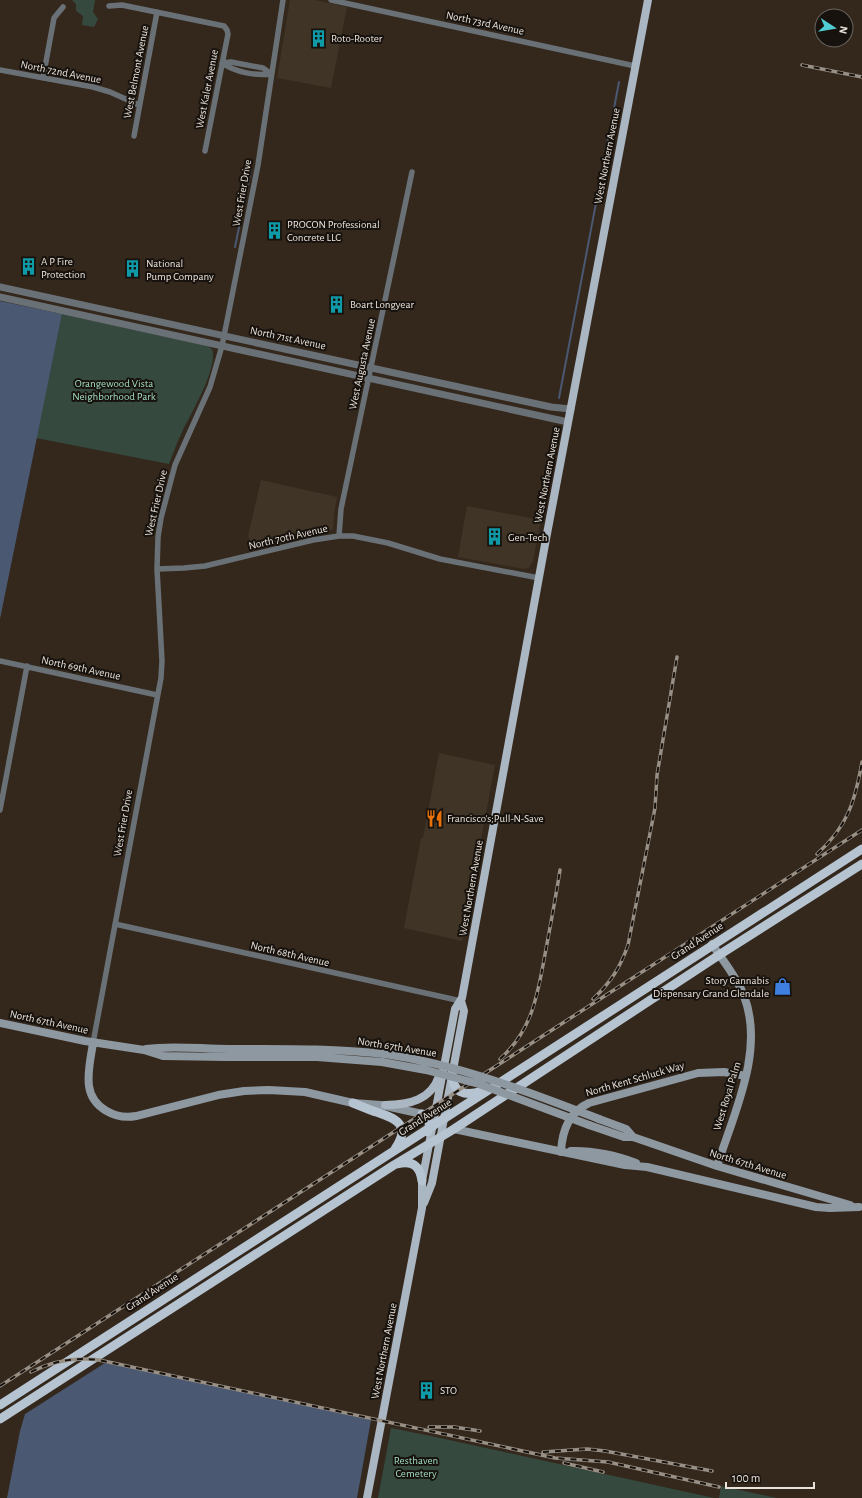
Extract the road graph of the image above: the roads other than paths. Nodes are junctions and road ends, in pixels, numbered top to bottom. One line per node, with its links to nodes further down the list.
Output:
1 (283, 0): 10 (street, West Frier Drive)
2 (331, 0): 8 (street, North 73rd Avenue)
3 (648, 0): 8 (main road, West Northern Avenue)
4 (109, 6): 6 (street)
5 (63, 7): 11 (street)
6 (157, 12): 7 (street, West Kaler Avenue); 12 (street, West Belmont Avenue)
7 (222, 63): 10 (street); 14 (street, West Kaler Avenue)
8 (635, 66): 26 (main road, West Northern Avenue)
9 (0, 70): 11 (street, North 72nd Avenue)
10 (271, 74): 20 (street, West Frier Drive)
11 (43, 78): 12 (street, North 72nd Avenue)
12 (139, 105): 13 (street, West Belmont Avenue)
13 (134, 136)
14 (205, 151)
15 (412, 172): 24 (street, West Augusta Avenue)
16 (0, 287): 18 (street, North 71st Avenue)
17 (0, 297): 19 (street, North 71st Avenue)
18 (146, 318): 19 (street); 20 (street, North 71st Avenue)
19 (144, 328): 21 (street, North 71st Avenue)
20 (224, 336): 21 (street, West Frier Drive); 22 (street, North 71st Avenue)
21 (222, 346): 23 (street, North 71st Avenue); 29 (street, West Frier Drive)
22 (284, 348): 23 (street); 24 (street, North 71st Avenue)
23 (282, 358): 25 (street, North 71st Avenue)
24 (372, 368): 25 (street, West Augusta Avenue); 26 (street, North 71st Avenue)
25 (369, 378): 27 (street, North 71st Avenue); 28 (street, West Augusta Avenue)
26 (571, 409): 27 (main road, West Northern Avenue)
27 (568, 422): 30 (main road, West Northern Avenue)
28 (339, 536): 29 (street, North 70th Avenue); 30 (street, North 70th Avenue)
29 (156, 569): 33 (street, West Frier Drive)
30 (539, 578): 40 (main road, West Northern Avenue)
31 (0, 660): 32 (street, North 69th Avenue)
32 (27, 666): 33 (street, North 69th Avenue); 34 (street)
33 (157, 695): 37 (street, West Frier Drive)
34 (0, 810)
35 (858, 851): 36 (highway); 38 (highway, Grand Avenue)
36 (862, 864): 39 (highway)
37 (115, 924): 40 (street, North 68th Avenue); 42 (street, West Frier Drive)
38 (712, 944): 39 (main road, West Royal Palm); 47 (highway, Grand Avenue)
39 (719, 955): 46 (main road, West Royal Palm); 55 (highway)
40 (461, 1001): 44 (main road, West Northern Avenue); 45 (main road, West Northern Avenue)
41 (0, 1023): 42 (main road, North 67th Avenue)
42 (93, 1042): 43 (main road, North 67th Avenue); 48 (main road, North 67th Avenue)
43 (383, 1058): 57 (main road, North 67th Avenue, bridge); 57 (main road, North 67th Avenue, bridge)
44 (445, 1058): 49 (main road); 50 (main road, West Northern Avenue)
45 (452, 1073): 47 (highway); 53 (main road, West Northern Avenue)
46 (746, 1076): 61 (main road, North Kent Schluck Way); 63 (main road, West Royal Palm)
47 (498, 1084): 53 (highway, Grand Avenue)
48 (353, 1103): 49 (main road, North 67th Avenue); 59 (highway)
49 (385, 1105): 51 (main road, North 67th Avenue)
50 (437, 1105): 52 (main road, West Northern Avenue); 53 (main road)
51 (422, 1114): 52 (main road, North 67th Avenue); 54 (highway)
52 (434, 1117): 53 (main road, North 67th Avenue); 54 (main road, West Northern Avenue)
53 (444, 1119): 54 (highway, Grand Avenue); 55 (main road); 56 (main road, West Northern Avenue)
54 (431, 1128): 58 (main road, West Northern Avenue); 59 (highway, Grand Avenue); 60 (highway)
55 (454, 1129): 56 (highway); 61 (main road, North 67th Avenue)
56 (441, 1137): 58 (highway); 66 (main road, West Northern Avenue)
57 (633, 1137): 63 (main road, North 67th Avenue)
58 (429, 1144): 60 (highway); 64 (main road, West Northern Avenue)
59 (395, 1150): 67 (highway, Grand Avenue)
60 (419, 1150): 62 (highway)
61 (560, 1152): 65 (main road, North 67th Avenue)
62 (394, 1165): 64 (highway); 68 (highway)
63 (717, 1166): 65 (main road, North 67th Avenue)
64 (422, 1181): 66 (main road, West Northern Avenue)
65 (860, 1207)
66 (422, 1208): 73 (main road, West Northern Avenue)
67 (94, 1343): 68 (highway); 69 (highway, Grand Avenue)
68 (100, 1354): 70 (highway)
69 (67, 1360): 70 (highway); 71 (highway, Grand Avenue)
70 (75, 1372): 72 (highway)
71 (0, 1405)
72 (0, 1419)
73 (367, 1498)

